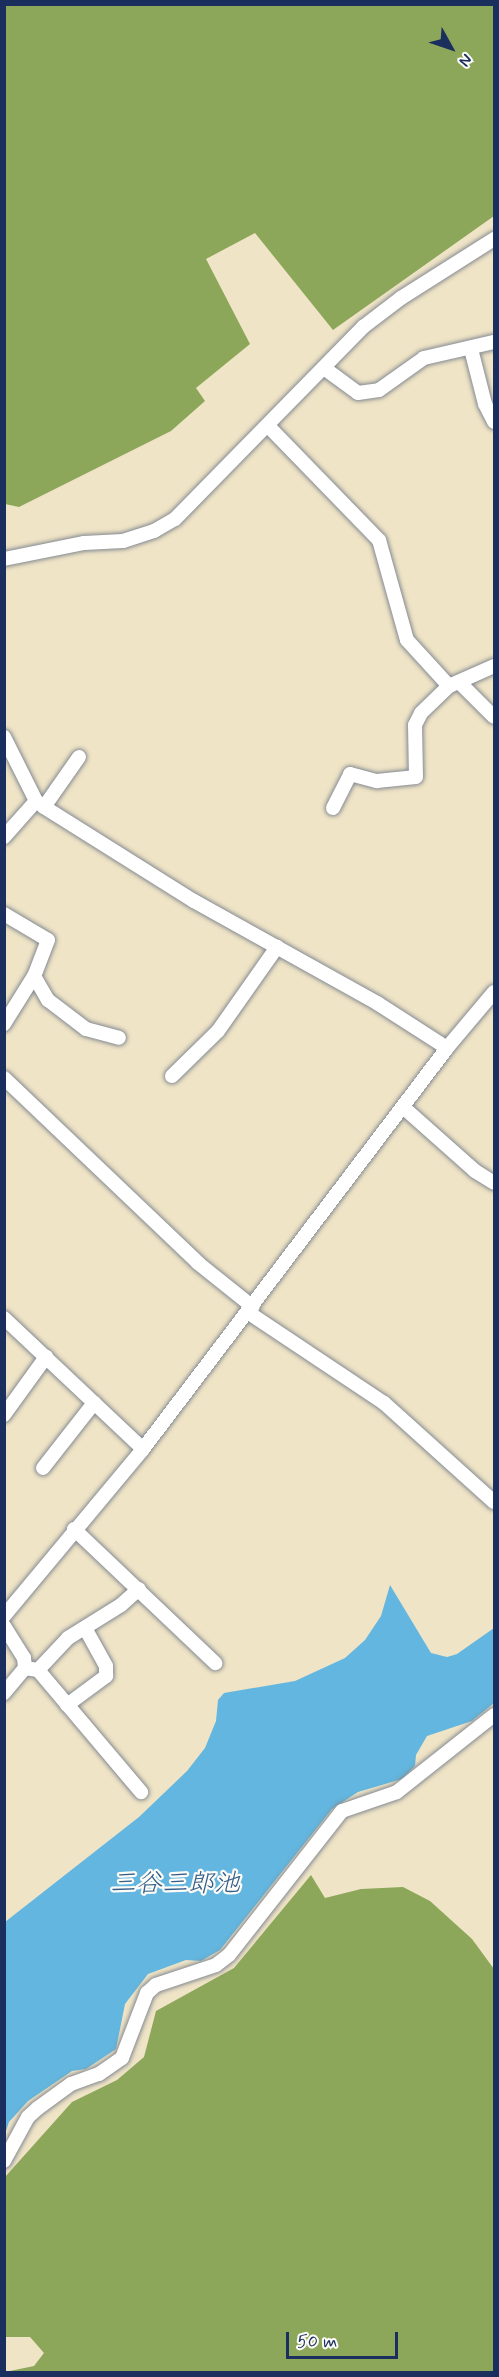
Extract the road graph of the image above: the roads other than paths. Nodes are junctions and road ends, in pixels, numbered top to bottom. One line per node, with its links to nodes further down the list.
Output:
1 (495, 239): 4 (street)
2 (495, 342): 3 (street)
3 (471, 349): 4 (street); 5 (street)
4 (324, 368): 6 (street)
5 (495, 422)
6 (268, 426): 7 (street); 9 (street)
7 (4, 559)
8 (495, 666): 9 (street)
9 (454, 684): 10 (street); 14 (street)
10 (495, 717)
11 (4, 737): 13 (street)
12 (79, 758): 13 (street)
13 (40, 804): 15 (street); 17 (street)
14 (333, 808)
15 (4, 837)
16 (4, 914): 18 (street)
17 (277, 947): 22 (street); 23 (street)
18 (34, 976): 20 (street); 21 (street)
19 (495, 992): 22 (street)
20 (4, 1024)
21 (119, 1038)
22 (447, 1048): 25 (street)
23 (172, 1076)
24 (4, 1078): 27 (street)
25 (403, 1107): 26 (street); 27 (street)
26 (495, 1183)
27 (251, 1310): 32 (street); 34 (street)
28 (4, 1318): 29 (street)
29 (46, 1357): 30 (street); 31 (street)
30 (94, 1403): 32 (street); 33 (street)
31 (4, 1415)
32 (143, 1449): 35 (street)
33 (43, 1468)
34 (495, 1502)
35 (74, 1529): 36 (street); 37 (street)
36 (139, 1588): 39 (street); 40 (street)
37 (4, 1616)
38 (4, 1626): 41 (street)
39 (85, 1628): 41 (street); 43 (street)
40 (215, 1663)
41 (32, 1669): 42 (street); 43 (street)
42 (4, 1693)
43 (67, 1705): 45 (street)
44 (495, 1715): 46 (street)
45 (141, 1792)
46 (4, 2161)

